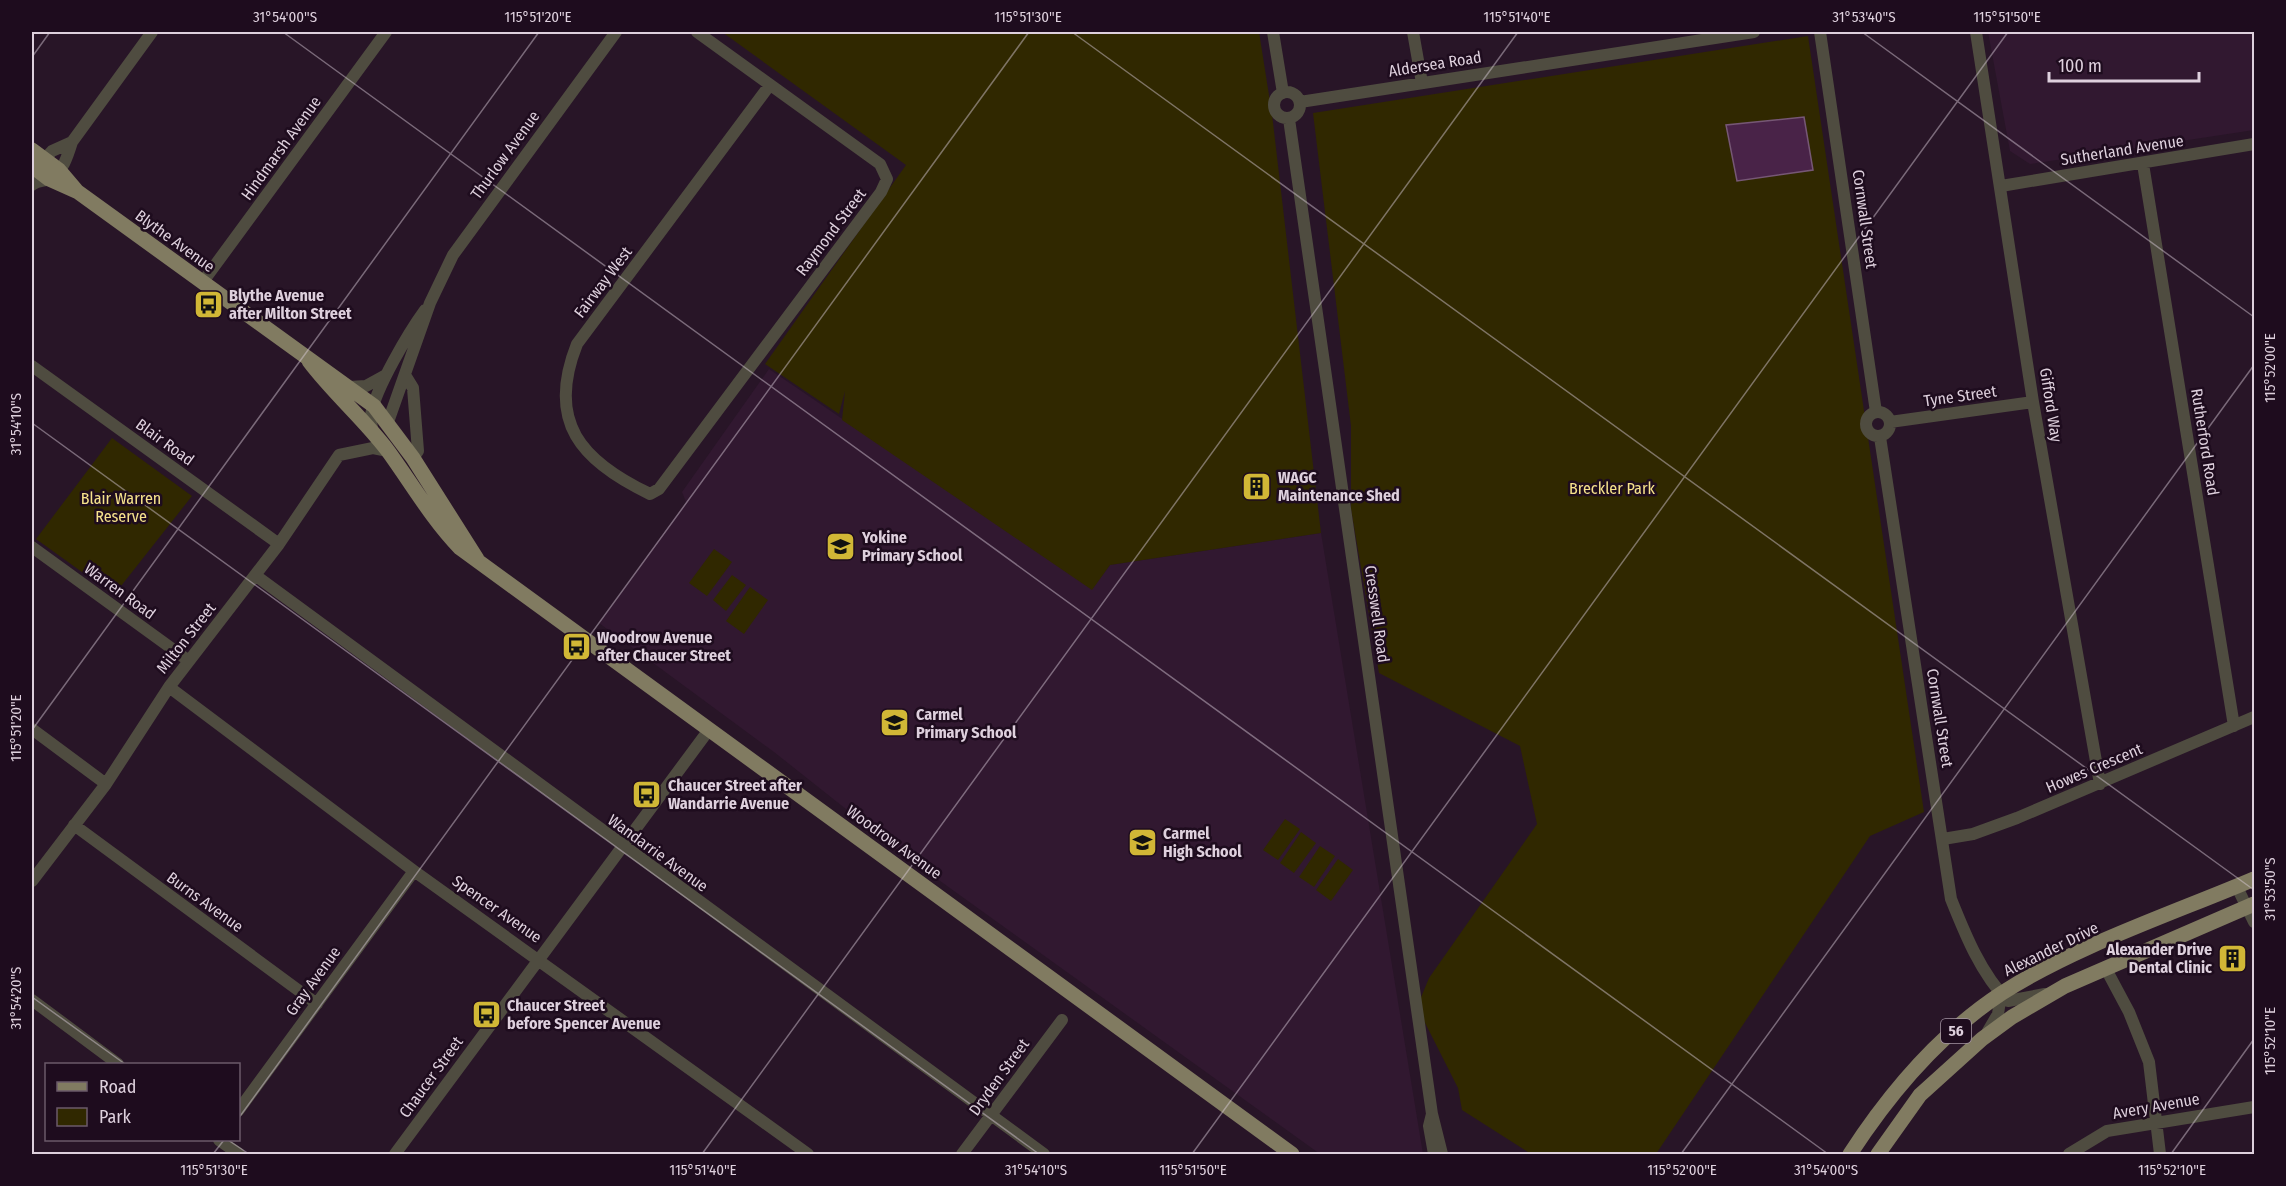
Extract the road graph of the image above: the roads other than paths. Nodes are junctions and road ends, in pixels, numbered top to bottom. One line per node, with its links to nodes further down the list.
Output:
1 (152, 32): 16 (street)
2 (386, 32): 24 (street, Hindmarsh Avenue)
3 (616, 32): 25 (street, Thurlow Avenue)
4 (697, 32): 12 (street, Raymond Street)
5 (1274, 32): 13 (street, Cresswell Road)
6 (1413, 32): 11 (street)
7 (1754, 32): 10 (street, Aldersea Road)
8 (1820, 32): 33 (street, Cornwall Street)
9 (1976, 32): 23 (street, Gifford Way)
10 (1680, 37): 11 (street, Aldersea Road)
11 (1422, 83): 14 (street, Aldersea Road)
12 (769, 86): 40 (street, Fairway West); 40 (street, Raymond Street)
13 (1283, 93): 14 (street); 15 (street, Cresswell Road)
14 (1300, 102): 15 (street)
15 (1289, 118): 73 (street, Cresswell Road)
16 (72, 142): 20 (street); 21 (street)
17 (2252, 146): 19 (street, Sutherland Avenue)
18 (32, 150): 20 (main road, Blythe Avenue)
19 (2143, 164): 23 (street, Sutherland Avenue); 48 (street, Rutherford Road)
20 (36, 167): 21 (main road, Blythe Avenue)
21 (54, 175): 22 (street); 24 (main road, Blythe Avenue)
22 (32, 185)
23 (2001, 186): 31 (street, Gifford Way)
24 (202, 284): 26 (main road, Blythe Avenue)
25 (430, 303): 28 (street, Thurlow Avenue); 29 (street, Thurlow Avenue)
26 (309, 361): 30 (main road, Blythe Avenue); 36 (main road, Blythe Avenue)
27 (32, 366): 41 (street, Blair Road)
28 (389, 373): 30 (street); 32 (street, Thurlow Avenue)
29 (405, 375): 34 (street, Thurlow Avenue); 39 (street)
30 (349, 387): 32 (main road, Blythe Avenue)
31 (2033, 402): 35 (street, Tyne Street); 52 (street, Gifford Way)
32 (374, 406): 34 (main road, Blythe Avenue); 36 (street, Thurlow Avenue)
33 (1876, 412): 35 (street); 37 (street)
34 (388, 422): 39 (main road, Blythe Avenue)
35 (1890, 422): 37 (street)
36 (373, 433): 38 (main road, Blythe Avenue)
37 (1880, 436): 54 (street, Cornwall Street)
38 (388, 451): 41 (street, Milton Street); 43 (main road, Woodrow Avenue)
39 (413, 458): 43 (main road, Woodrow Avenue)
40 (650, 494)
41 (279, 544): 44 (street, Milton Street)
42 (32, 547): 45 (street, Warren Road)
43 (477, 559): 50 (main road, Woodrow Avenue)
44 (255, 575): 45 (street, Milton Street); 55 (street, Wandarrie Avenue)
45 (189, 661): 46 (street, Milton Street)
46 (169, 687): 51 (street, Milton Street); 56 (street, Spencer Avenue)
47 (2254, 717): 48 (street, Howes Crescent)
48 (2234, 726): 52 (street, Howes Crescent)
49 (32, 729): 51 (street)
50 (708, 731): 55 (street, Chaucer Street); 82 (main road, Woodrow Avenue)
51 (106, 784): 53 (street, Milton Street)
52 (2100, 784): 54 (street, Howes Crescent)
53 (74, 825): 58 (street, Milton Street); 67 (street, Burns Avenue)
54 (1943, 839): 65 (street, Cornwall Street)
55 (622, 847): 62 (street, Chaucer Street); 74 (street, Wandarrie Avenue)
56 (414, 871): 62 (street, Spencer Avenue); 67 (street, Gray Avenue)
57 (2254, 879): 59 (main road, Alexander Drive / 56)
58 (32, 881)
59 (2237, 887): 60 (street); 65 (main road, Alexander Drive / 56)
60 (2251, 905): 61 (street); 63 (main road, 56)
61 (2254, 922)
62 (538, 958): 78 (street, Chaucer Street); 79 (street, Spencer Avenue)
63 (2106, 969): 64 (main road, 56); 75 (street)
64 (2049, 993): 65 (street); 69 (main road, 56)
65 (2001, 994): 69 (street); 85 (main road, Alexander Drive / 56)
66 (32, 1000): 70 (street)
67 (317, 1004): 72 (street, Gray Avenue)
68 (1062, 1020): 74 (street, Dryden Street)
69 (1982, 1039): 86 (main road, 56)
70 (115, 1063)
71 (2254, 1107): 75 (street, Avery Avenue)
72 (240, 1108)
73 (1432, 1114): 83 (street, Cresswell Road); 84 (street, Cresswell Road)
74 (991, 1116): 80 (street, Dryden Street); 81 (street, Wandarrie Avenue)
75 (2155, 1121): 87 (street, Avery Avenue); 88 (street)
76 (220, 1141): 77 (street)
77 (239, 1155)
78 (395, 1155)
79 (808, 1155)
80 (962, 1155)
81 (1044, 1155)
82 (1292, 1155)
83 (1434, 1155)
84 (1442, 1155)
85 (1850, 1155)
86 (1878, 1155)
87 (2069, 1155)
88 (2160, 1155)

